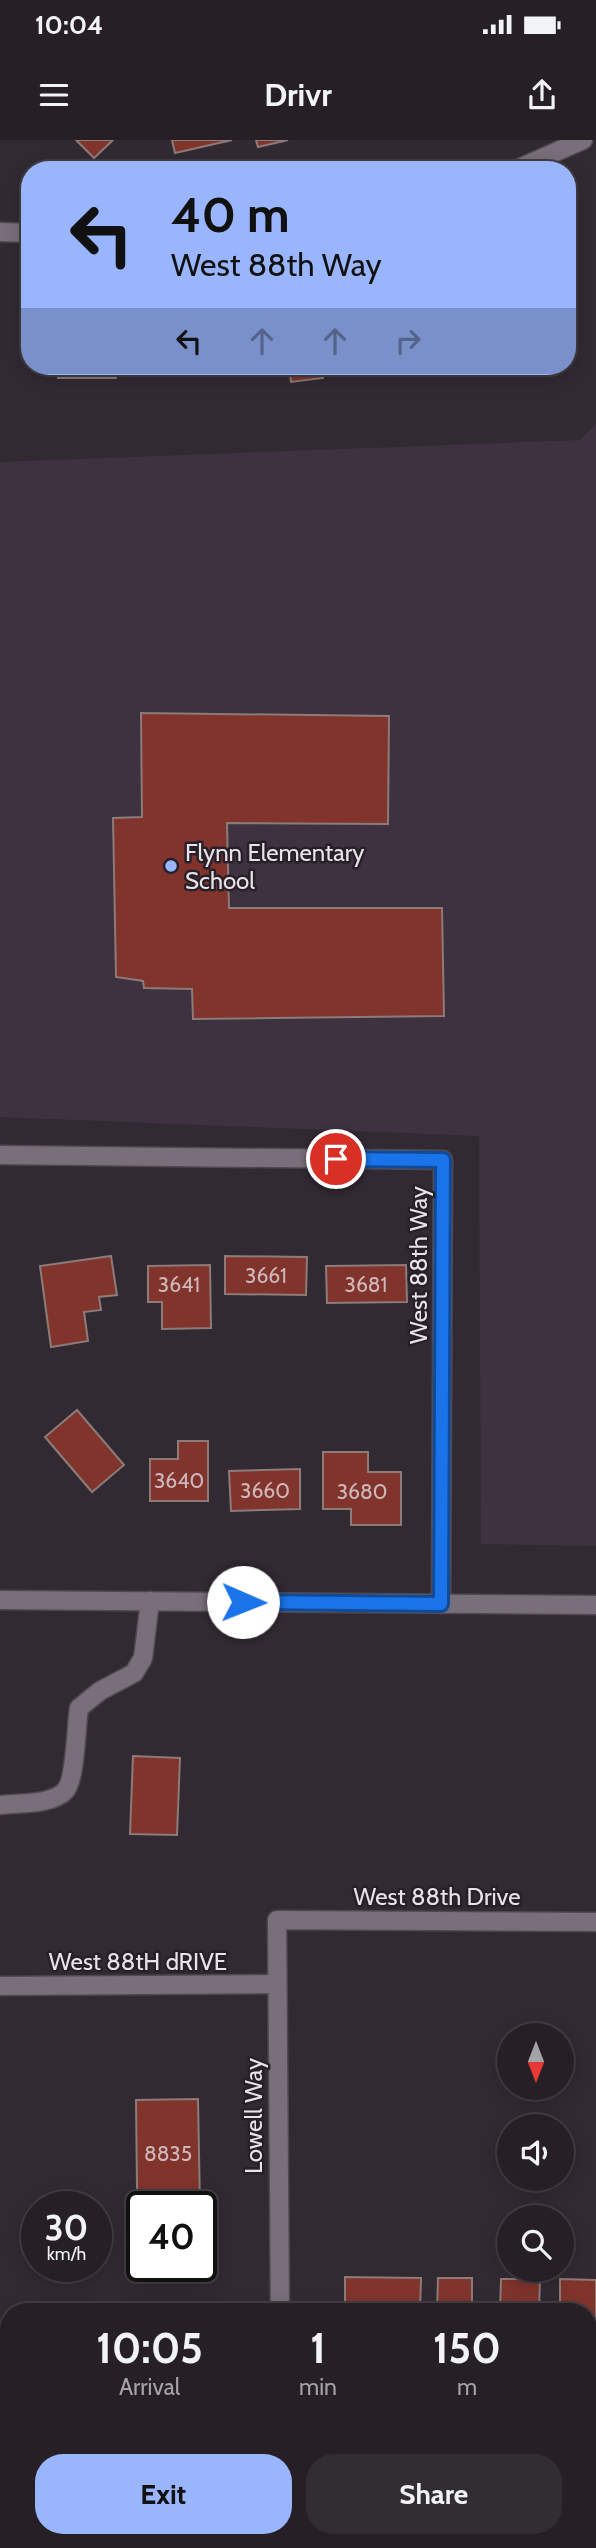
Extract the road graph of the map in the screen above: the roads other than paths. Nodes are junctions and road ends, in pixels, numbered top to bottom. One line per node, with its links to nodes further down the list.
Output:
1 (583, 140): 2 (street)
2 (535, 161)
3 (0, 232): 4 (street)
4 (21, 233)
5 (0, 1155): 8 (street, West 88th Way)
6 (0, 1600): 7 (street)
7 (150, 1601): 8 (street); 10 (street)
8 (441, 1604): 9 (street)
9 (596, 1605)
10 (0, 1804)
11 (277, 1920): 12 (street, West 88th Drive); 13 (street, Lowell Way)
12 (596, 1922)
13 (277, 1984): 14 (street, West 88tH dRIVE); 15 (street, Lowell Way)
14 (0, 1986)
15 (279, 2303)

